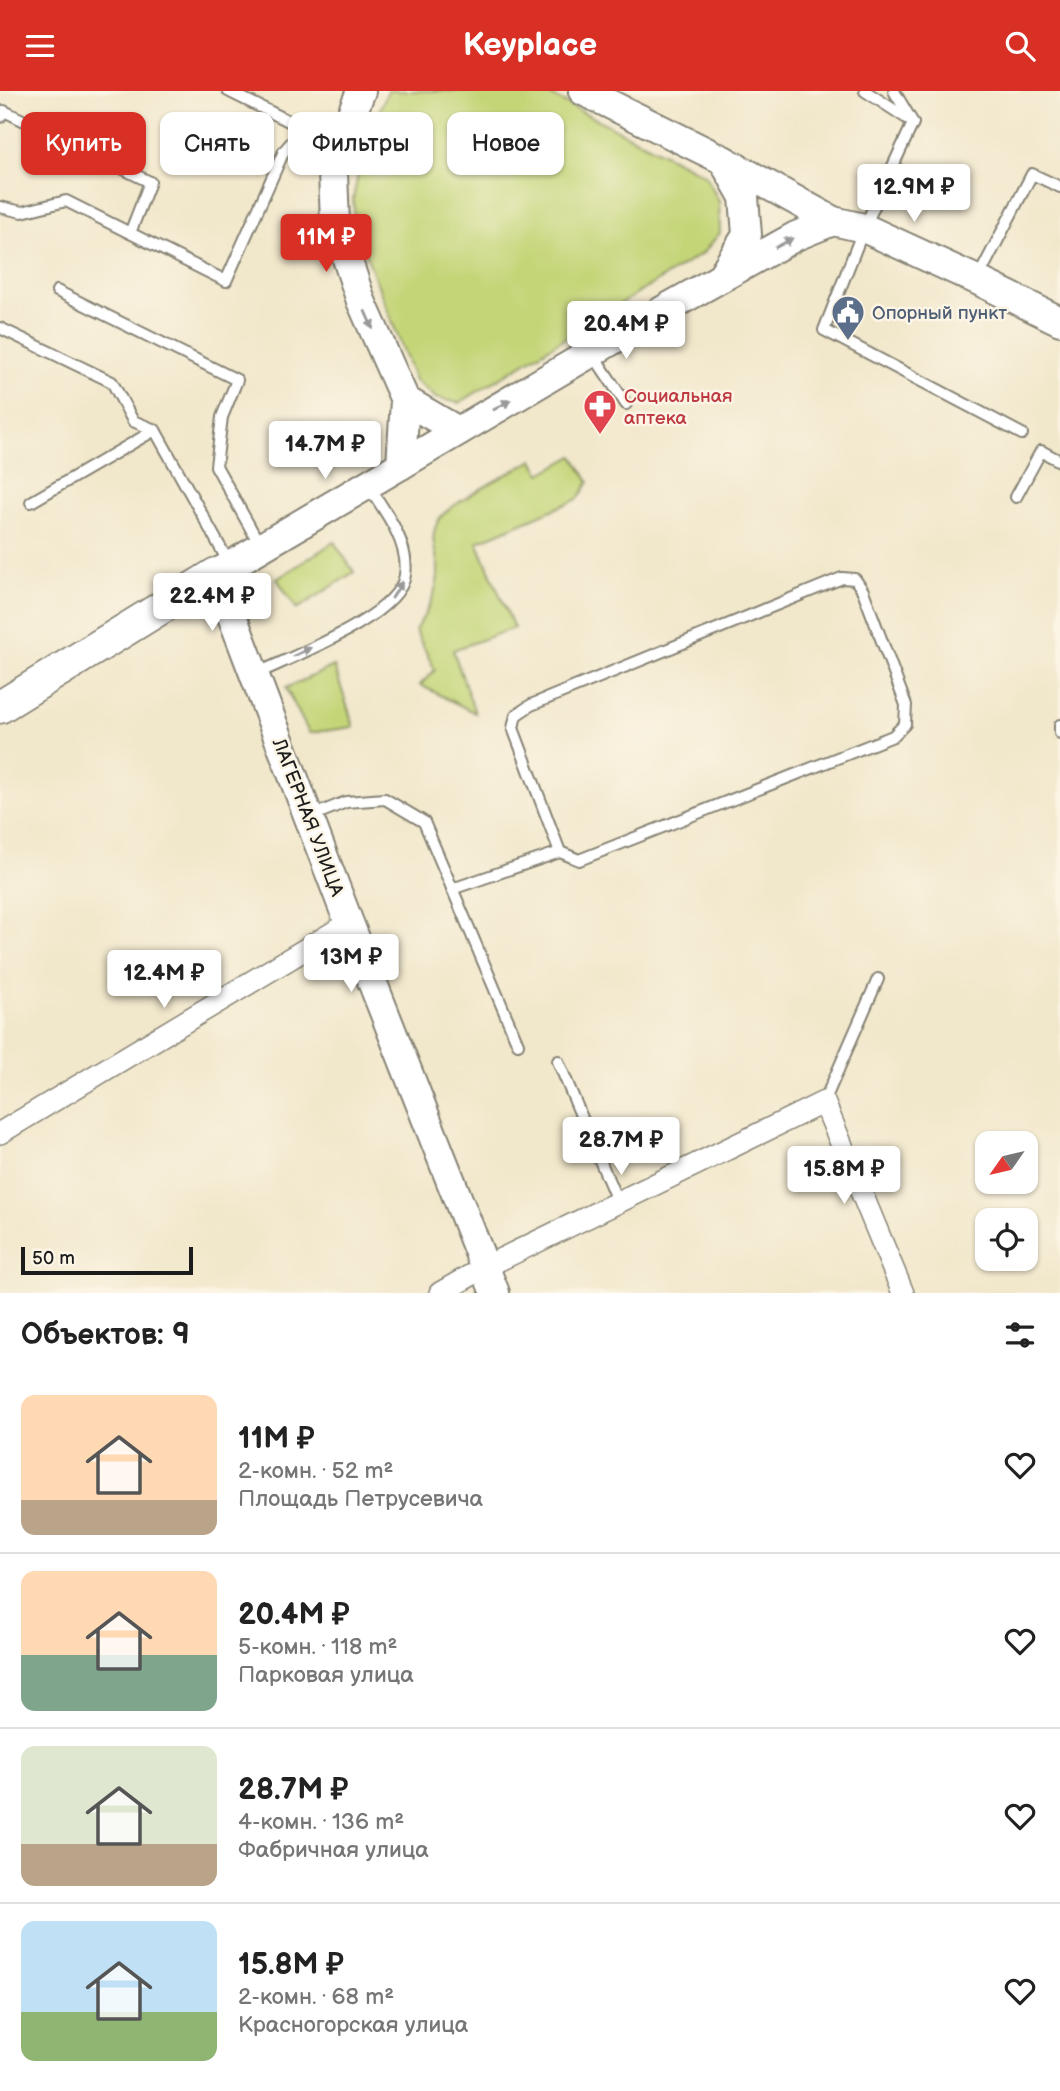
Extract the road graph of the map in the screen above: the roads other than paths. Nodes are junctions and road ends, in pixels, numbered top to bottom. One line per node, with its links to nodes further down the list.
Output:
1 (228, 91): 8 (lane)
2 (361, 91): 6 (street)
3 (583, 91): 11 (street)
4 (865, 91): 9 (lane)
5 (894, 91): 9 (lane)
6 (353, 112)
7 (0, 117): 17 (lane)
8 (288, 121)
9 (913, 123): 16 (lane)
10 (288, 146): 17 (lane)
11 (723, 160): 15 (street); 18 (street)
12 (333, 175): 24 (street, one-way to 24)
13 (1060, 187): 19 (lane)
14 (0, 207): 17 (lane)
15 (834, 221): 16 (street); 18 (street, one-way to 15)
16 (864, 228): 19 (street); 28 (lane)
17 (130, 233)
18 (719, 280): 23 (street)
19 (977, 280): 21 (street)
20 (57, 291): 34 (lane)
21 (1060, 321)
22 (0, 328): 26 (lane)
23 (592, 353): 25 (lane); 27 (street, one-way to 23)
24 (405, 400): 27 (street); 30 (street)
25 (626, 404)
26 (155, 430): 33 (lane); 35 (lane)
27 (458, 431): 30 (street)
28 (1023, 434)
29 (1060, 461): 32 (lane)
30 (401, 465): 31 (street)
31 (368, 485): 34 (street); 36 (lane, one-way to 31)
32 (1016, 497)
33 (31, 502)
34 (261, 548): 35 (street)
35 (224, 570): 36 (street, ЛАГЕРНАЯ УЛИЦА); 37 (main road)
36 (254, 675): 40 (street, ЛАГЕРНАЯ УЛИЦА)
37 (0, 707)
38 (1060, 725): 39 (lane)
39 (1060, 733)
40 (309, 817): 42 (lane); 43 (street, ЛАГЕРНАЯ УЛИЦА)
41 (559, 852): 41 (lane); 42 (lane)
42 (452, 889): 45 (lane)
43 (349, 923): 48 (street); 50 (street, ЛАГЕРНАЯ УЛИЦА)
44 (878, 979): 47 (lane)
45 (518, 1044)
46 (558, 1061): 49 (lane)
47 (824, 1102): 49 (street); 53 (street)
48 (0, 1133)
49 (618, 1203): 50 (street)
50 (485, 1267): 51 (street); 52 (street, ЛАГЕРНАЯ УЛИЦА)
51 (440, 1293)
52 (495, 1293)
53 (903, 1293)

